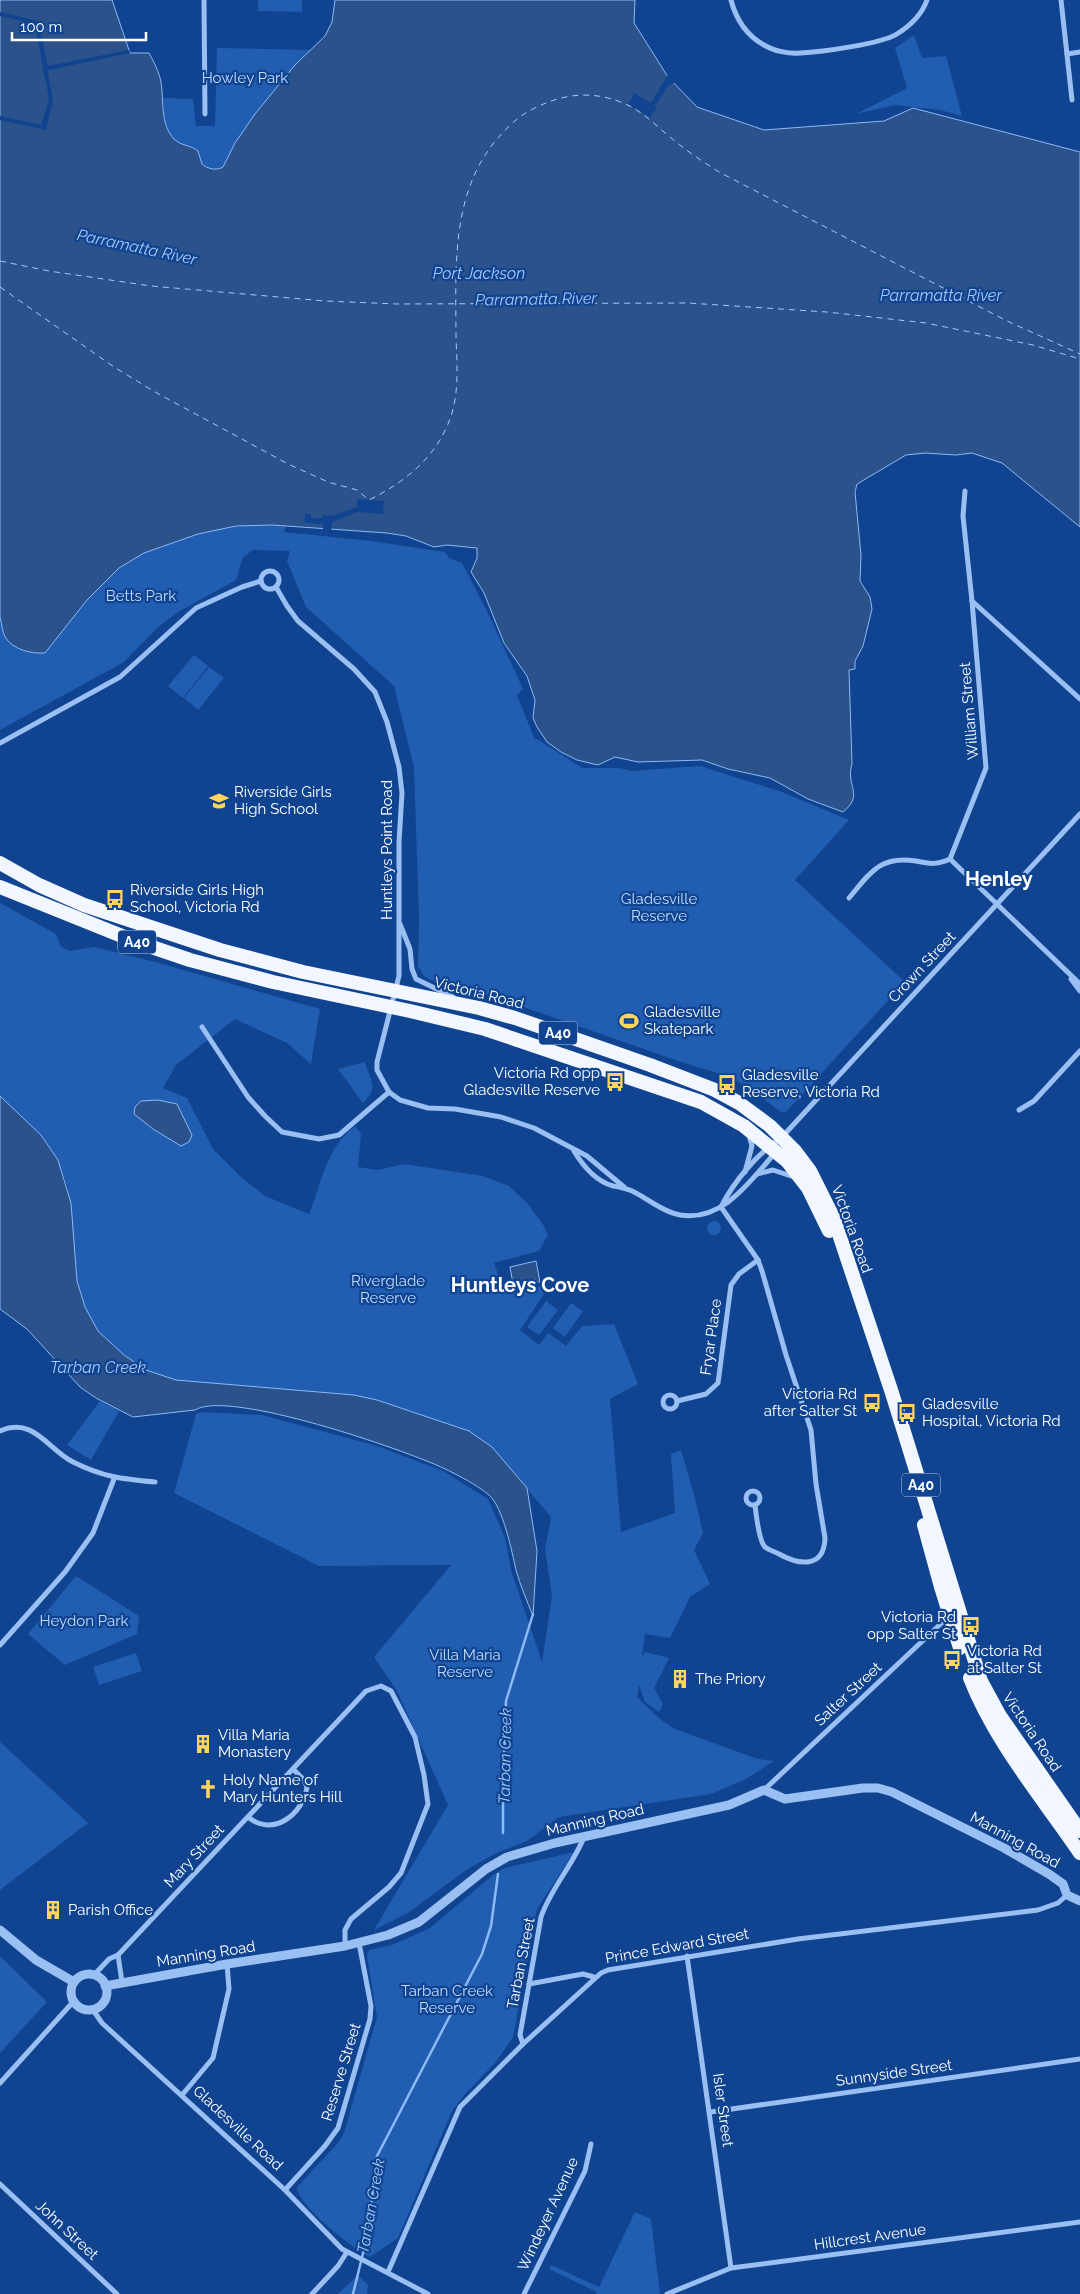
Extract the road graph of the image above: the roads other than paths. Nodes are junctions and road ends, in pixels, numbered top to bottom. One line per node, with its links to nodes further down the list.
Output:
1 (204, 0): 8 (street)
2 (731, 0): 3 (street)
3 (927, 0)
4 (1061, 0): 6 (street)
5 (1080, 52): 6 (street)
6 (1067, 54): 7 (street)
7 (1072, 100)
8 (205, 114)
9 (965, 491): 12 (street, William Street)
10 (261, 581): 11 (street); 11 (street); 14 (street)
11 (276, 587): 21 (street, Huntleys Point Road)
12 (972, 600): 13 (street); 16 (street, William Street)
13 (1080, 699)
14 (0, 743)
15 (1080, 814): 20 (street, Crown Street)
16 (950, 859): 19 (street); 20 (street)
17 (0, 864): 24 (highway, Victoria Road / A40)
18 (0, 887): 26 (highway, Victoria Road / A40)
19 (849, 898)
20 (996, 905): 22 (street); 33 (street, Crown Street)
21 (399, 921): 24 (street, Huntleys Point Road); 27 (street)
22 (1064, 968): 23 (street); 25 (street)
23 (1080, 984)
24 (396, 991): 26 (street, Huntleys Point Road); 27 (highway, Victoria Road / A40)
25 (1080, 991)
26 (392, 1007): 30 (street, Huntleys Point Road); 32 (highway, Victoria Road / A40)
27 (479, 1008): 33 (highway, Victoria Road / A40)
28 (202, 1027): 30 (street)
29 (1080, 1051): 31 (street)
30 (389, 1092): 35 (street)
31 (1019, 1110)
32 (727, 1116): 34 (highway, Victoria Road / A40); 37 (street)
33 (782, 1137): 34 (street); 34 (street); 52 (highway, Victoria Road / A40)
34 (772, 1148): 36 (street); 37 (street); 39 (highway, Victoria Road / A40)
35 (573, 1150): 38 (street); 38 (street)
36 (756, 1174): 39 (street); 40 (street)
37 (744, 1175): 40 (street)
38 (624, 1187): 40 (street)
39 (808, 1188): 47 (highway, Victoria Road / A40)
40 (721, 1207): 41 (street)
41 (758, 1260): 42 (street, Fryar Place); 46 (street)
42 (677, 1401)
43 (0, 1431): 44 (street)
44 (114, 1478): 45 (street); 48 (street)
45 (155, 1482)
46 (755, 1505)
47 (949, 1615): 50 (street, Salter Street); 54 (highway, Victoria Road / A40)
48 (0, 1645)
49 (293, 1769): 51 (street, Mary Street); 51 (street); 59 (street, Mary Street)
50 (764, 1790): 53 (street, Manning Road); 55 (street, Manning Road)
51 (248, 1817): 60 (street, Mary Street)
52 (1080, 1831)
53 (584, 1836): 58 (street, Manning Road); 67 (street, Tarban Street)
54 (1080, 1853)
55 (1067, 1895): 56 (street, Manning Road); 61 (street, Prince Edward Street)
56 (1080, 1901)
57 (0, 1930): 65 (street)
58 (359, 1943): 59 (street, Manning Road); 78 (street, Reserve Street)
59 (345, 1946): 62 (street, Manning Road)
60 (118, 1955): 63 (street, Mary Street); 66 (street)
61 (687, 1956): 64 (street, Prince Edward Street); 75 (street, Isler Street)
62 (227, 1964): 66 (street, Manning Road); 74 (street)
63 (94, 1975): 65 (street); 68 (street)
64 (594, 1977): 67 (street); 71 (street, Prince Edward Street)
65 (74, 1982): 69 (street)
66 (122, 1982): 68 (street, Manning Road)
67 (530, 1984): 71 (street, Tarban Street)
68 (105, 1986): 70 (street)
69 (73, 2002): 70 (street); 73 (street)
70 (93, 2010): 74 (street, Gladesville Road)
71 (524, 2044): 82 (street, Prince Edward Street)
72 (1080, 2060): 75 (street, Sunnyside Street)
73 (0, 2083)
74 (182, 2095): 78 (street, Gladesville Road)
75 (711, 2112): 81 (street, Isler Street)
76 (591, 2144): 87 (street, Windeyer Avenue)
77 (0, 2184): 84 (street, John Street)
78 (285, 2190): 80 (street, Gladesville Road)
79 (1080, 2222): 81 (street, Hillcrest Avenue)
80 (349, 2253): 82 (street, Gladesville Road); 85 (street)
81 (732, 2268): 88 (street, Hillcrest Avenue)
82 (388, 2272): 83 (street, Gladesville Road)
83 (421, 2292): 86 (street, Gladesville Road)
84 (117, 2294)
85 (312, 2294)
86 (428, 2294)
87 (524, 2294)
88 (667, 2294)

